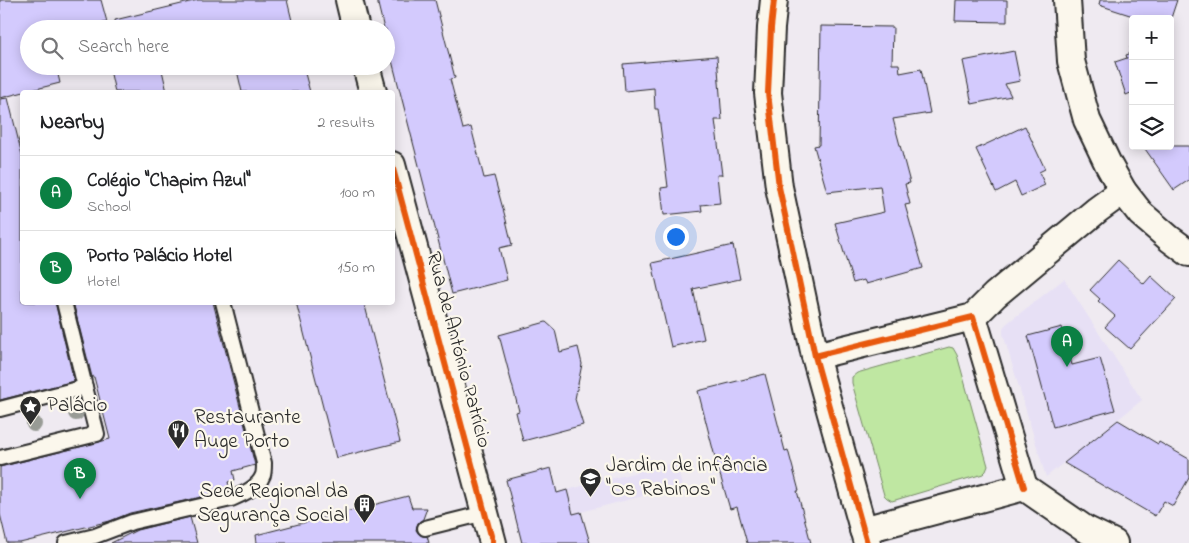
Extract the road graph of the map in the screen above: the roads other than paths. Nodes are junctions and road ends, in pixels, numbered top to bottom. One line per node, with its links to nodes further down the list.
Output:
1 (348, 0): 4 (street)
2 (774, 0): 13 (street)
3 (1067, 0): 8 (street)
4 (354, 20)
5 (368, 75): 6 (street)
6 (372, 90)
7 (395, 176): 18 (street, Rua de António Patrício)
8 (1123, 191): 9 (street); 12 (street)
9 (1189, 253)
10 (65, 305): 14 (lane)
11 (223, 305): 21 (lane)
12 (973, 317): 13 (street); 17 (street)
13 (815, 356): 20 (street)
14 (85, 387): 15 (lane); 16 (lane)
15 (0, 409)
16 (0, 458)
17 (1024, 487): 20 (street); 23 (street)
18 (485, 513): 19 (lane); 22 (street, Rua de António Patrício)
19 (425, 528)
20 (865, 536)
21 (66, 543)
22 (493, 543)
23 (1114, 543)

